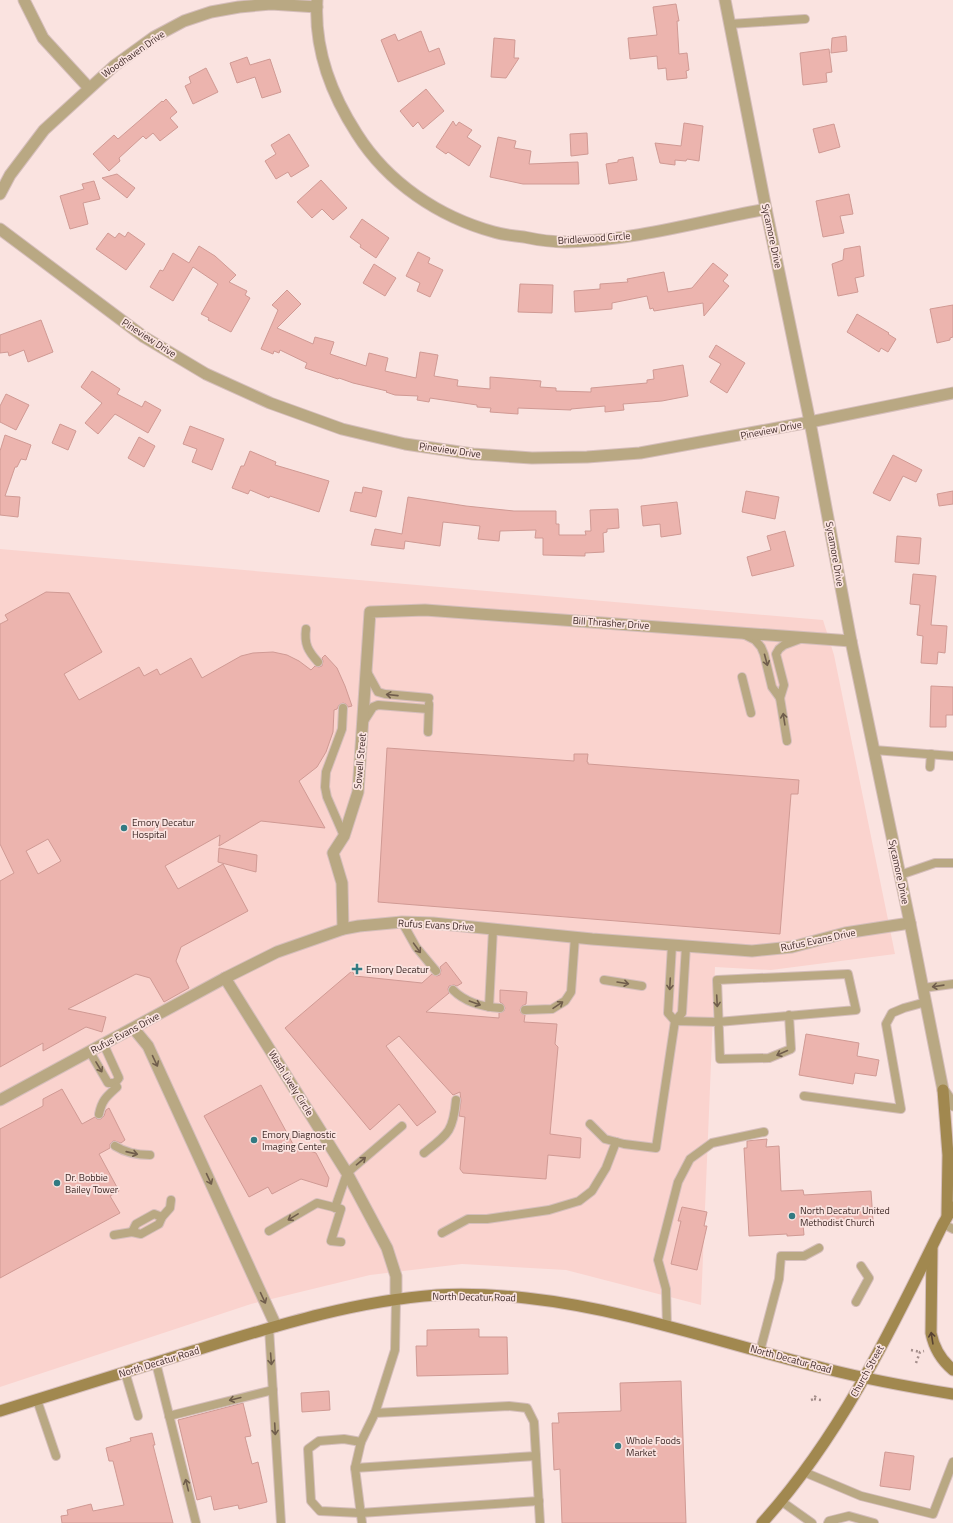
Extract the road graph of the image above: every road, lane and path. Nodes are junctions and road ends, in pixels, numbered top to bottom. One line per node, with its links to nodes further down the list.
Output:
1 (24, 0): 6 (street)
2 (725, 0): 5 (street, Sycamore Drive)
3 (317, 4): 6 (street, Woodhaven Drive); 8 (street, Bridlewood Circle)
4 (806, 19): 5 (lane)
5 (730, 24): 8 (street, Sycamore Drive)
6 (89, 88): 7 (street, Woodhaven Drive)
7 (0, 194)
8 (766, 208): 11 (street, Sycamore Drive)
9 (0, 229): 11 (street, Pineview Drive)
10 (953, 393): 11 (street, Pineview Drive)
11 (810, 422): 16 (street, Sycamore Drive)
12 (370, 612): 14 (street, Bill Thrasher Drive); 18 (street, Sowell Street)
13 (306, 629): 17 (lane)
14 (741, 633): 15 (street, Bill Thrasher Drive); 20 (lane, one-way to 20)
15 (806, 637): 16 (street, Bill Thrasher Drive); 20 (lane)
16 (851, 641): 27 (street, Sycamore Drive)
17 (318, 662)
18 (367, 672): 22 (lane, one-way to 18); 24 (street, Sowell Street)
19 (742, 677): 23 (lane)
20 (780, 698): 26 (lane, one-way to 20)
21 (343, 708): 31 (lane)
22 (428, 709): 24 (lane); 25 (lane)
23 (751, 713)
24 (364, 722): 31 (street, Sowell Street)
25 (428, 732)
26 (787, 740)
27 (874, 750): 28 (lane); 33 (street, Sycamore Drive)
28 (931, 754): 29 (lane); 30 (lane)
29 (953, 756)
30 (930, 767)
31 (344, 836): 36 (street, Sowell Street)
32 (953, 863): 33 (lane)
33 (900, 875): 35 (street, Sycamore Drive)
34 (402, 922): 36 (street, Rufus Evans Drive); 37 (street, Rufus Evans Drive); 41 (lane, one-way to 41)
35 (910, 924): 40 (street, Rufus Evans Drive); 46 (street, Sycamore Drive)
36 (343, 929): 42 (street, Rufus Evans Drive)
37 (492, 929): 38 (street, Rufus Evans Drive); 49 (lane)
38 (575, 937): 39 (street, Rufus Evans Drive); 51 (lane, one-way to 38)
39 (672, 945): 40 (street, Rufus Evans Drive); 53 (lane, one-way to 53)
40 (686, 946): 53 (lane)
41 (436, 971)
42 (225, 978): 55 (street, Rufus Evans Drive); 72 (street, Wash Lively Circle)
43 (604, 980): 45 (lane, one-way to 45)
44 (953, 984): 46 (lane, one-way to 46)
45 (642, 986)
46 (923, 988): 48 (street, Sycamore Drive)
47 (454, 990): 49 (lane, one-way to 49)
48 (926, 1002): 59 (street, Sycamore Drive); 60 (lane)
49 (489, 1007): 50 (lane)
50 (500, 1008)
51 (525, 1010)
52 (789, 1016): 54 (lane); 54 (lane, one-way to 54); 54 (lane, one-way to 54)
53 (675, 1021): 54 (lane); 68 (lane)
54 (718, 1022)
55 (134, 1029): 56 (street, Rufus Evans Drive); 86 (street, one-way to 86)
56 (104, 1045): 57 (street, Rufus Evans Drive); 57 (lane, one-way to 56)
57 (90, 1052): 61 (street, Rufus Evans Drive)
58 (117, 1087): 64 (lane)
59 (943, 1090): 63 (street, Sycamore Drive); 75 (main road)
60 (804, 1096)
61 (0, 1100)
62 (456, 1100): 70 (lane)
63 (953, 1105)
64 (99, 1114)
65 (590, 1124): 68 (lane)
66 (402, 1126): 72 (lane, one-way to 66)
67 (764, 1132): 87 (lane)
68 (616, 1142): 78 (lane)
69 (115, 1146): 71 (lane, one-way to 71)
70 (424, 1153)
71 (150, 1155)
72 (347, 1173): 74 (lane); 84 (street, Wash Lively Circle)
73 (171, 1200): 79 (lane)
74 (334, 1208): 77 (lane, one-way to 77); 80 (lane)
75 (948, 1215): 76 (lane); 81 (main road, Church Street)
76 (953, 1229)
77 (269, 1231)
78 (442, 1233)
79 (114, 1235)
80 (341, 1242)
81 (932, 1247): 94 (main road, one-way to 81); 96 (main road, Church Street)
82 (819, 1248): 90 (lane)
83 (861, 1266): 85 (lane)
84 (396, 1300): 86 (main road, North Decatur Road); 87 (main road, North Decatur Road); 103 (lane)
85 (856, 1302)
86 (272, 1327): 92 (main road, North Decatur Road); 97 (lane, one-way to 97)
87 (666, 1327): 90 (main road, North Decatur Road)
88 (911, 1350): 91 (path)
89 (926, 1350): 91 (path)
90 (760, 1351): 96 (main road, North Decatur Road)
91 (920, 1352): 93 (path)
92 (156, 1363): 95 (main road, North Decatur Road); 105 (lane)
93 (916, 1364)
94 (953, 1370)
95 (125, 1372): 100 (main road, North Decatur Road); 104 (lane)
96 (865, 1378): 99 (main road, North Decatur Road); 111 (main road, Church Street)
97 (272, 1390): 105 (lane, one-way to 105); 116 (lane, one-way to 116)
98 (817, 1393): 101 (path)
99 (953, 1394)
100 (37, 1400): 102 (main road, North Decatur Road); 107 (lane)
101 (820, 1400)
102 (0, 1412)
103 (375, 1413): 106 (lane); 108 (lane)
104 (138, 1416)
105 (169, 1416): 115 (lane, one-way to 105)
106 (361, 1442): 110 (lane); 114 (lane)
107 (56, 1456)
108 (536, 1456): 110 (lane); 112 (lane)
109 (953, 1462): 111 (lane)
110 (355, 1468): 114 (lane)
111 (804, 1472): 113 (main road, Church Street)
112 (539, 1501): 114 (lane); 118 (lane)
113 (781, 1501): 119 (main road, Church Street); 120 (lane)
114 (360, 1513): 117 (lane)
115 (196, 1523)
116 (281, 1523)
117 (362, 1523)
118 (540, 1523)
119 (762, 1523)
120 (812, 1523)
121 (828, 1523): 122 (lane)
122 (874, 1523)

